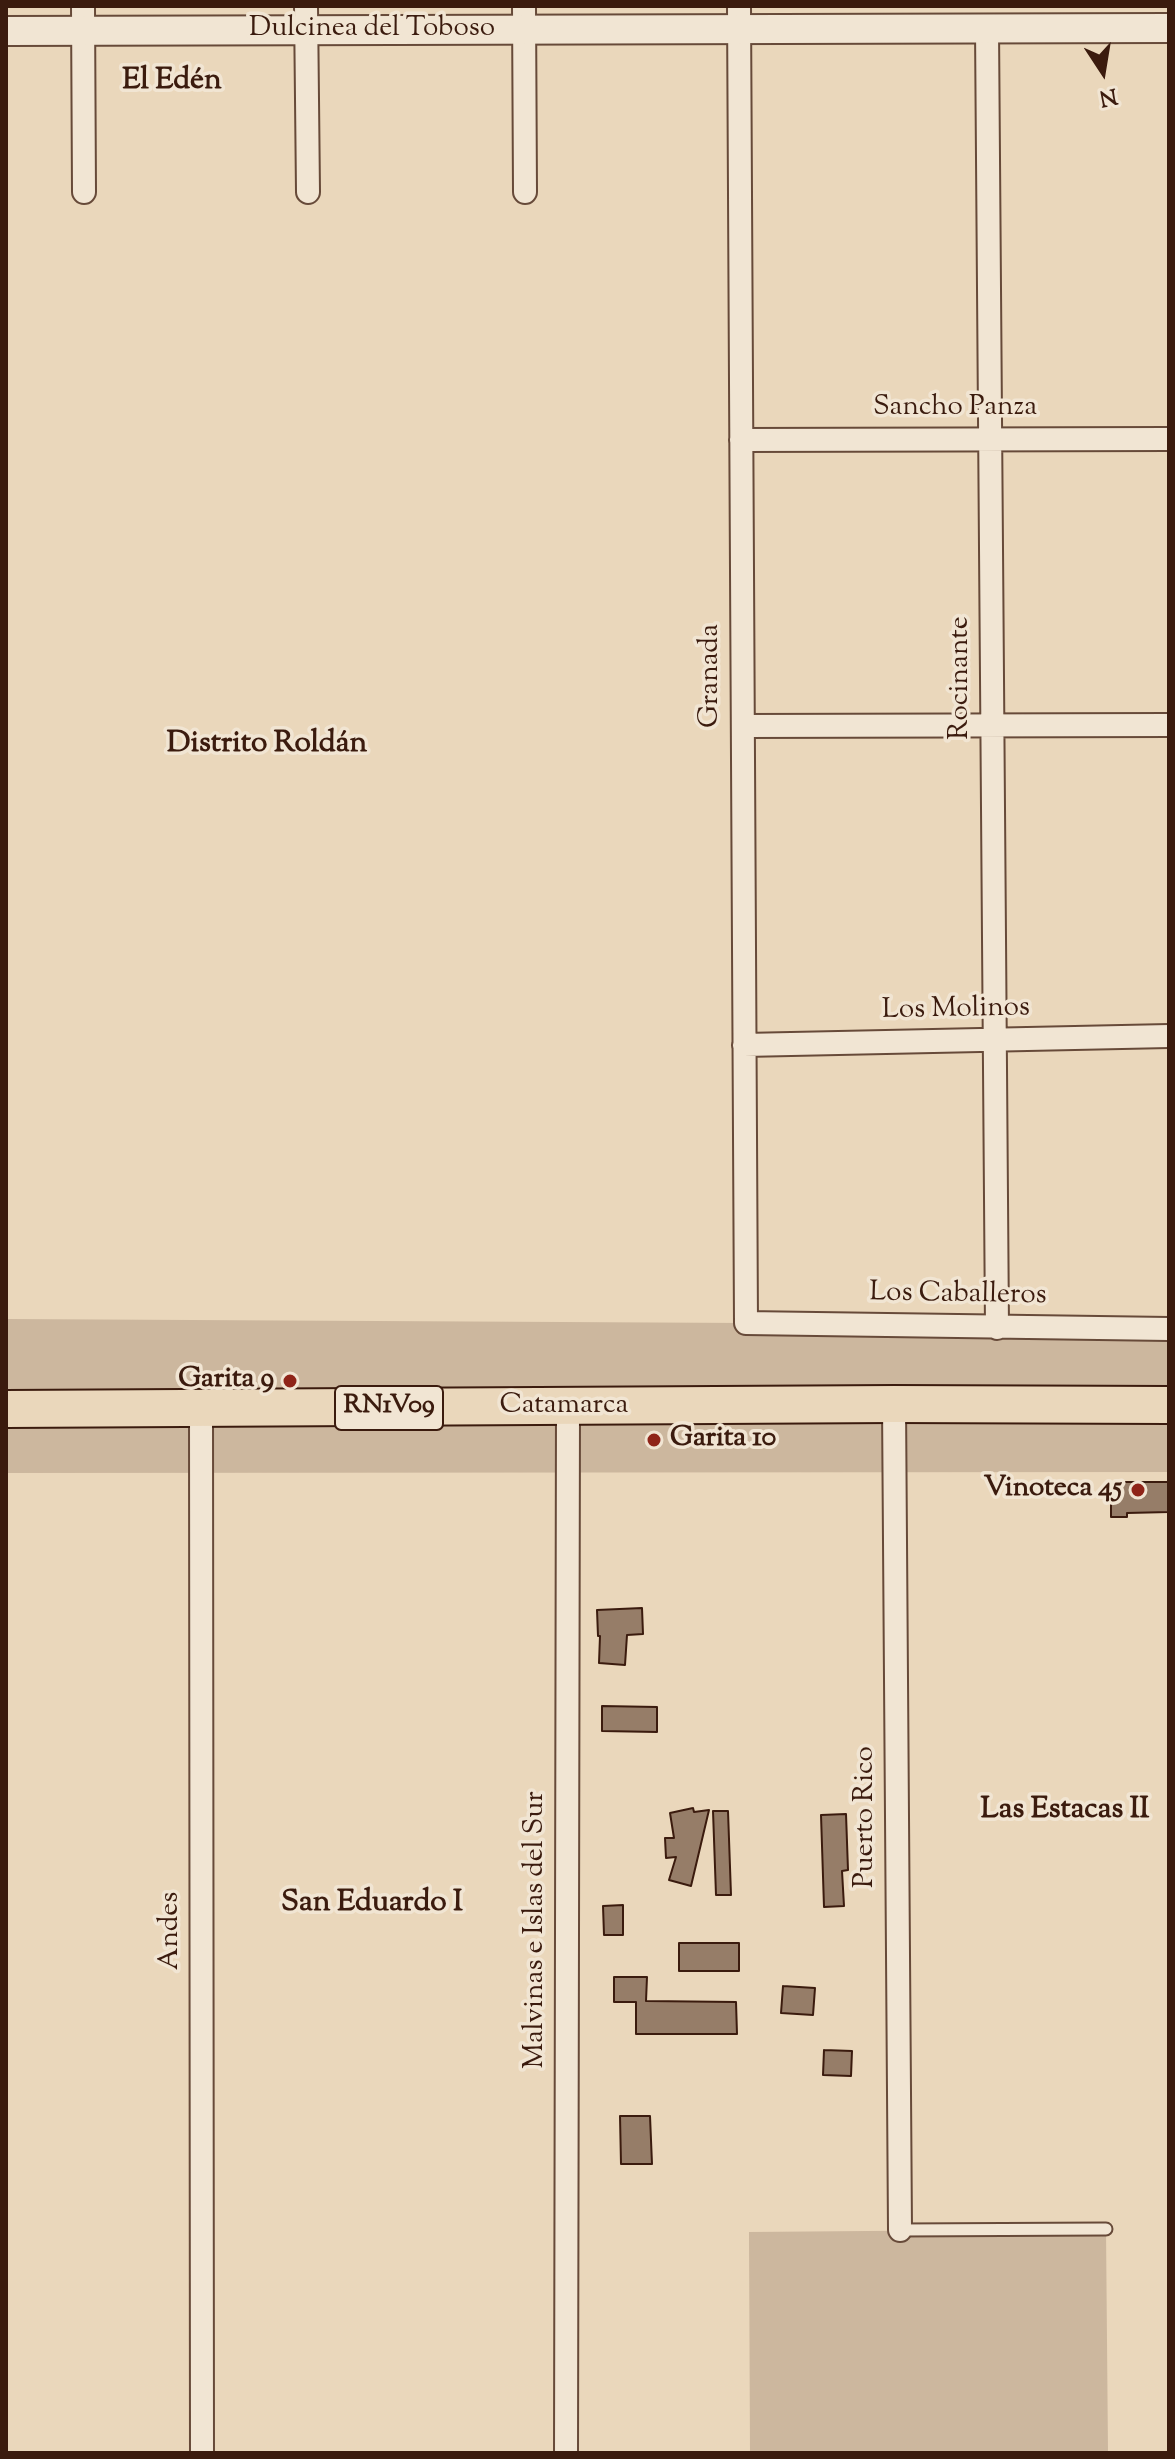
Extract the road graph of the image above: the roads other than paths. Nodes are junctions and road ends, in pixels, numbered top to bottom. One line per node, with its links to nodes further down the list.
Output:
1 (83, 18): 2 (street, Dulcinea del Toboso); 7 (street, Dulcinea del Toboso); 8 (street)
2 (306, 18): 3 (street, Dulcinea del Toboso); 9 (street)
3 (524, 18): 4 (street, Dulcinea del Toboso); 10 (street)
4 (739, 18): 5 (street, Dulcinea del Toboso); 13 (street, Granada)
5 (987, 28): 6 (street, Dulcinea del Toboso); 11 (street, Rocinante)
6 (1169, 28)
7 (6, 31)
8 (84, 192)
9 (308, 192)
10 (525, 192)
11 (990, 439): 12 (street, Sancho Panza); 13 (street, Sancho Panza); 14 (street, Rocinante)
12 (1169, 439)
13 (741, 440): 16 (street, Granada)
14 (992, 725): 15 (street); 16 (street); 18 (street, Rocinante)
15 (1169, 725)
16 (743, 726): 19 (street, Granada)
17 (1169, 1036): 18 (street, Los Molinos)
18 (995, 1040): 19 (street, Los Molinos); 21 (street, Rocinante)
19 (744, 1045): 20 (street, Granada)
20 (746, 1323): 21 (street, Los Caballeros)
21 (997, 1328): 22 (street, Los Caballeros)
22 (1169, 1329)
23 (894, 1404): 24 (main road, Catamarca / RN1V09); 25 (main road, Catamarca / RN1V09); 29 (street, Puerto Rico)
24 (1169, 1405)
25 (568, 1407): 26 (main road, Catamarca / RN1V09); 31 (street, Malvinas e Islas del Sur)
26 (201, 1408): 27 (main road, Catamarca / RN1V09); 30 (street, Andes)
27 (6, 1409)
28 (1106, 2229): 29 (lane)
29 (900, 2230)
30 (202, 2453)
31 (566, 2453)

